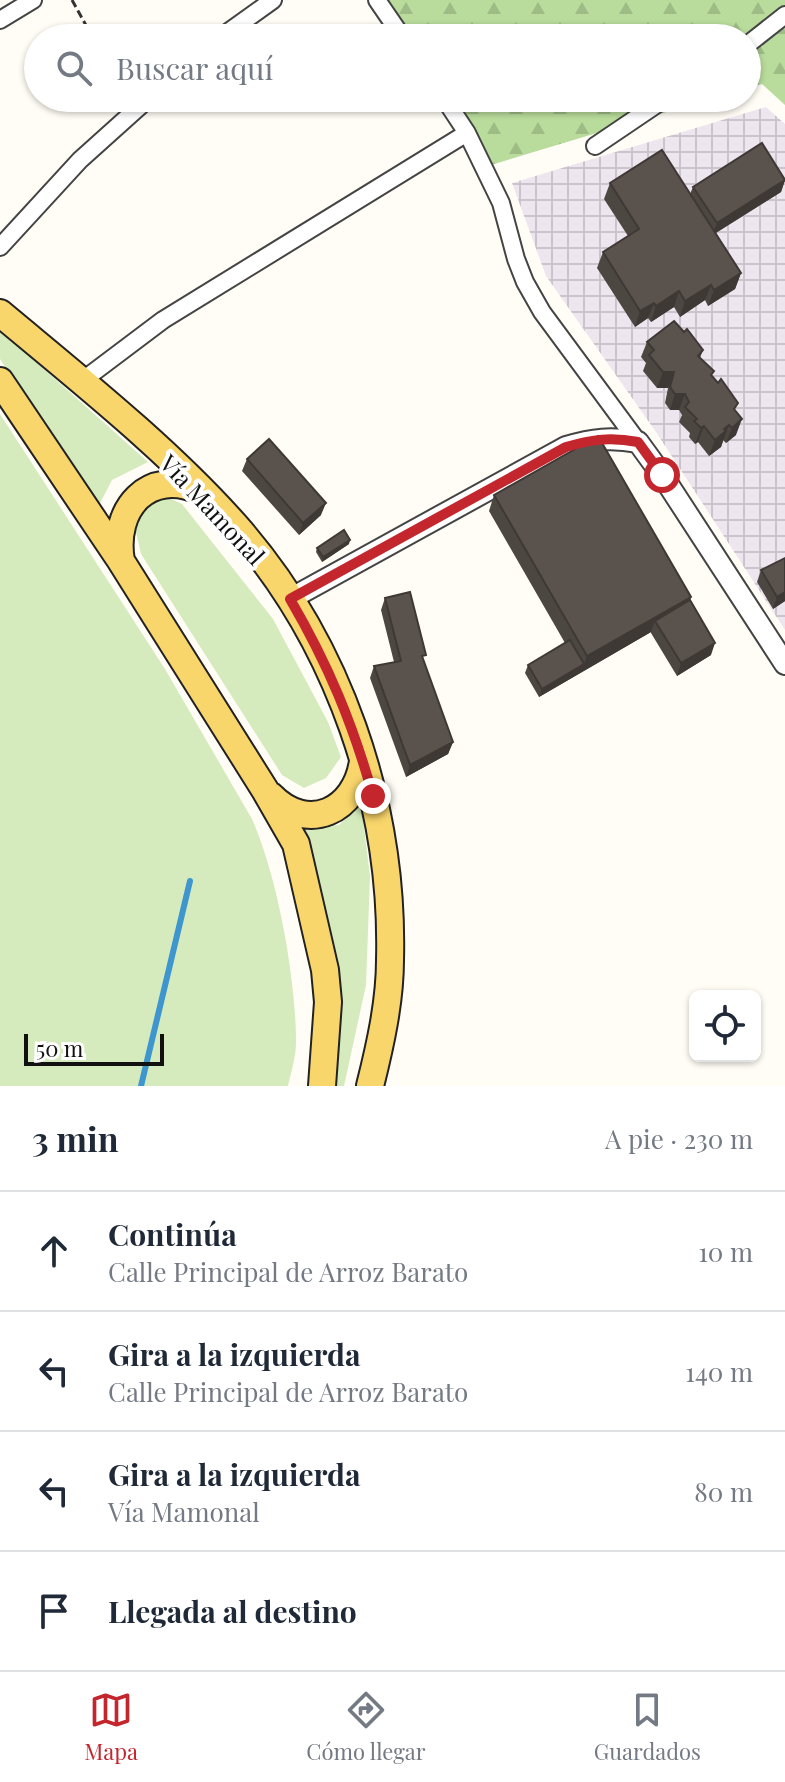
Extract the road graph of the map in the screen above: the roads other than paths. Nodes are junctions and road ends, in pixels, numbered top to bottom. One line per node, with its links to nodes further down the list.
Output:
1 (33, 0): 5 (street)
2 (273, 0): 6 (street)
3 (377, 0): 7 (street)
4 (785, 15): 8 (street)
5 (0, 20)
6 (240, 24)
7 (393, 24)
8 (761, 34)
9 (133, 112): 14 (street)
10 (453, 112): 12 (street)
11 (645, 112): 13 (street)
12 (467, 133): 17 (street); 18 (street)
13 (595, 146)
14 (0, 247)
15 (0, 313): 17 (main road, Vía Mamonal)
16 (0, 381): 20 (main road)
17 (82, 381): 19 (main road, Vía Mamonal)
18 (638, 442): 21 (street); 22 (street)
19 (204, 492): 20 (main road); 21 (main road, Vía Mamonal)
20 (121, 561): 24 (main road)
21 (290, 599): 23 (main road, Vía Mamonal)
22 (785, 664)
23 (363, 761): 24 (main road); 26 (main road, Vía Mamonal)
24 (265, 790): 25 (main road)
25 (322, 1086)
26 (370, 1086)

